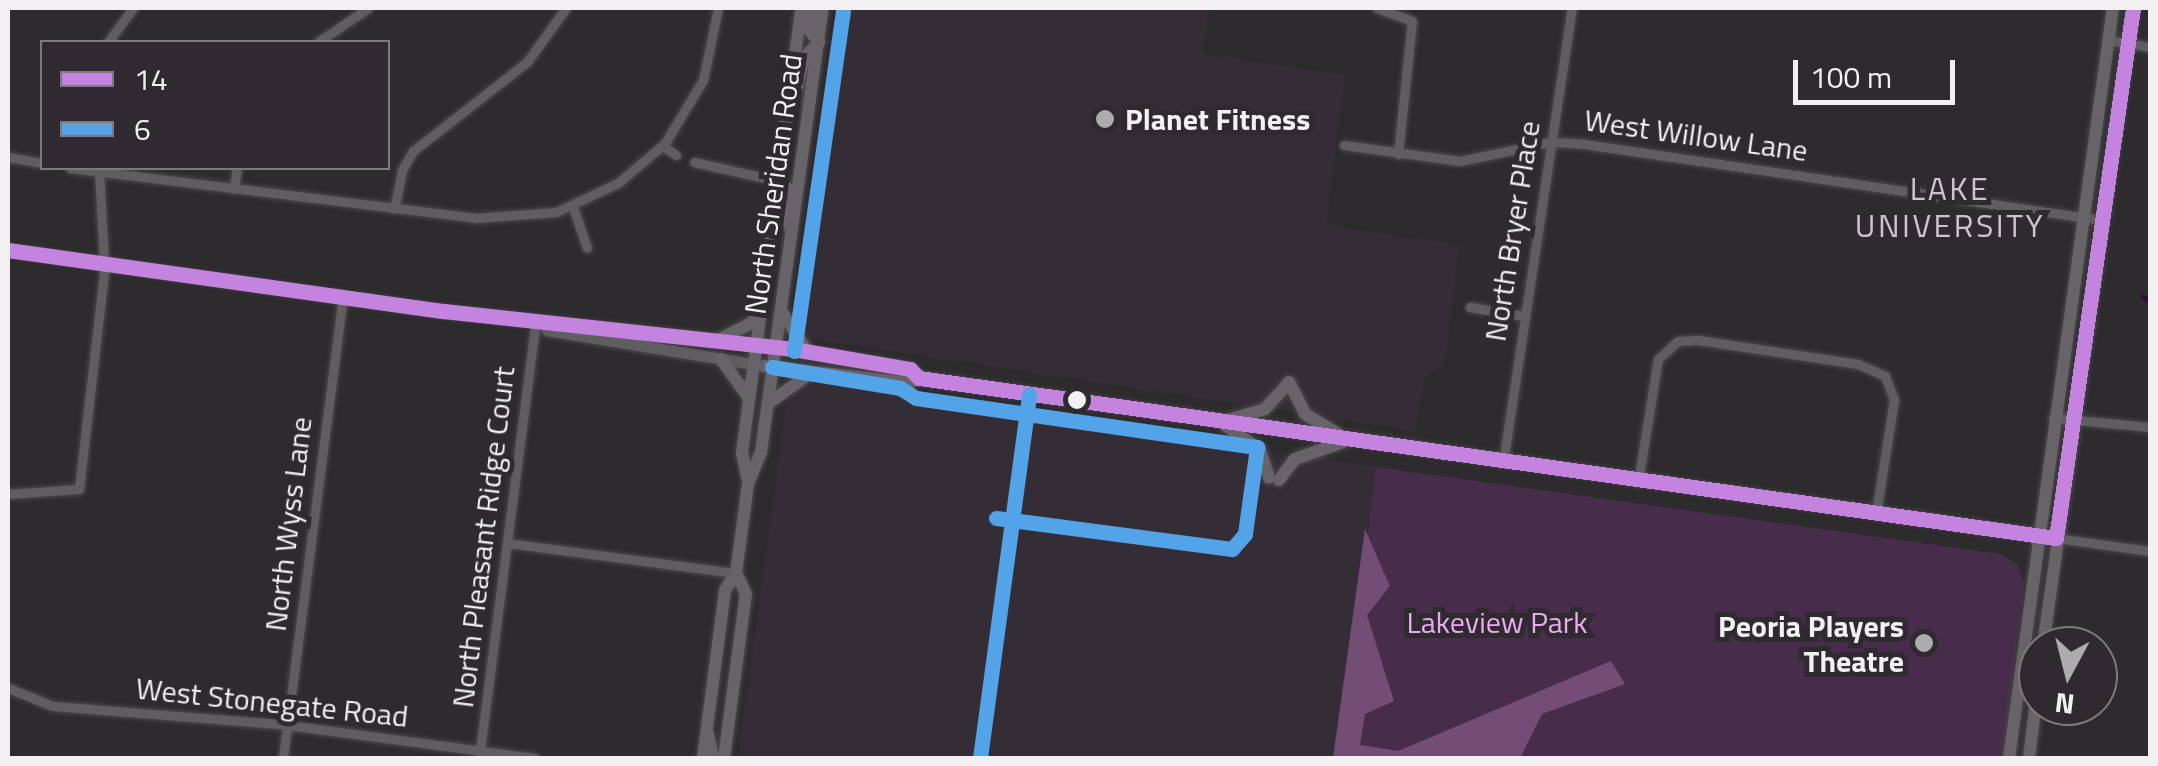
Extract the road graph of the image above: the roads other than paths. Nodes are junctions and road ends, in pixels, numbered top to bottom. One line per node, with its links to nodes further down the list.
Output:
1 (133, 8): 12 (street)
2 (368, 8): 13 (street)
3 (566, 8): 32 (street)
4 (718, 8): 21 (street)
5 (801, 8): 18 (main road, North Sheridan Road)
6 (811, 8): 15 (main road)
7 (823, 8): 15 (main road, North Sheridan Road)
8 (1377, 8): 22 (street)
9 (1572, 8): 19 (street, North Bryer Place)
10 (2113, 8): 14 (main road)
11 (2133, 8): 16 (main road)
12 (109, 40)
13 (321, 40)
14 (2108, 40): 16 (street); 33 (main road)
15 (819, 42): 18 (main road); 35 (main road, North Sheridan Road)
16 (2128, 43): 17 (street); 34 (main road)
17 (2150, 46)
18 (787, 114): 29 (main road, North Sheridan Road)
19 (1550, 142): 22 (street, West Willow Lane); 33 (street, West Willow Lane); 43 (street, North Bryer Place)
20 (1344, 145): 22 (street, West Willow Lane)
21 (662, 146): 23 (street); 31 (street)
22 (1398, 154)
23 (676, 155)
24 (8, 158): 26 (street)
25 (694, 162): 29 (street)
26 (40, 163)
27 (98, 170): 30 (street); 38 (street)
28 (237, 170): 30 (street)
29 (778, 180): 35 (main road); 40 (main road, North Sheridan Road)
30 (234, 189): 32 (street)
31 (573, 207): 32 (street); 36 (street)
32 (394, 209)
33 (2081, 218): 34 (street, West Willow Lane); 56 (main road)
34 (2101, 220): 57 (main road)
35 (792, 231): 42 (main road, North Sheridan Road)
36 (587, 248)
37 (8, 250): 38 (street)
38 (105, 263): 39 (street); 64 (street)
39 (343, 297): 44 (street); 73 (street, North Wyss Lane)
40 (761, 306): 45 (main road); 46 (main road, North Sheridan Road)
41 (1470, 307): 43 (street)
42 (780, 309): 47 (main road, North Sheridan Road); 48 (main road)
43 (1524, 316): 61 (street, North Bryer Place)
44 (536, 325): 45 (street); 49 (street); 68 (street, North Pleasant Ridge Court)
45 (720, 339): 46 (street)
46 (756, 344): 47 (main road); 50 (main road, North Sheridan Road)
47 (775, 347): 48 (main road); 51 (main road, North Sheridan Road)
48 (808, 351): 53 (main road)
49 (721, 360): 50 (street); 54 (main road)
50 (753, 364): 51 (main road); 54 (main road, North Sheridan Road)
51 (772, 367): 52 (main road); 55 (main road, North Sheridan Road)
52 (812, 372): 53 (main road); 55 (main road)
53 (919, 378): 58 (main road)
54 (748, 400): 63 (main road, North Sheridan Road)
55 (767, 405): 63 (main road, North Sheridan Road)
56 (2052, 418): 57 (street); 66 (main road)
57 (2072, 419): 59 (street); 67 (main road)
58 (1218, 421): 60 (main road); 60 (main road); 60 (main road)
59 (2150, 427)
60 (1348, 440): 61 (main road)
61 (1503, 462): 62 (main road)
62 (1638, 482): 65 (main road); 65 (street)
63 (748, 484): 70 (main road, North Sheridan Road)
64 (8, 494)
65 (1876, 516): 66 (main road)
66 (2037, 536): 67 (main road); 82 (main road)
67 (2056, 538): 69 (street); 71 (main road)
68 (507, 542): 70 (street); 76 (street, North Pleasant Ridge Court)
69 (2150, 551)
70 (736, 573): 75 (main road, North Sheridan Road); 81 (main road, North Sheridan Road)
71 (2045, 626)
72 (8, 688): 73 (street, West Stonegate Road)
73 (288, 725): 76 (street, West Stonegate Road); 77 (street, North Wyss Lane)
74 (2033, 726): 83 (main road)
75 (707, 732): 79 (main road, North Sheridan Road); 80 (main road)
76 (479, 755): 78 (street, West Stonegate Road)
77 (284, 758)
78 (535, 758)
79 (704, 758)
80 (714, 758)
81 (724, 758)
82 (2010, 758)
83 (2029, 758)

